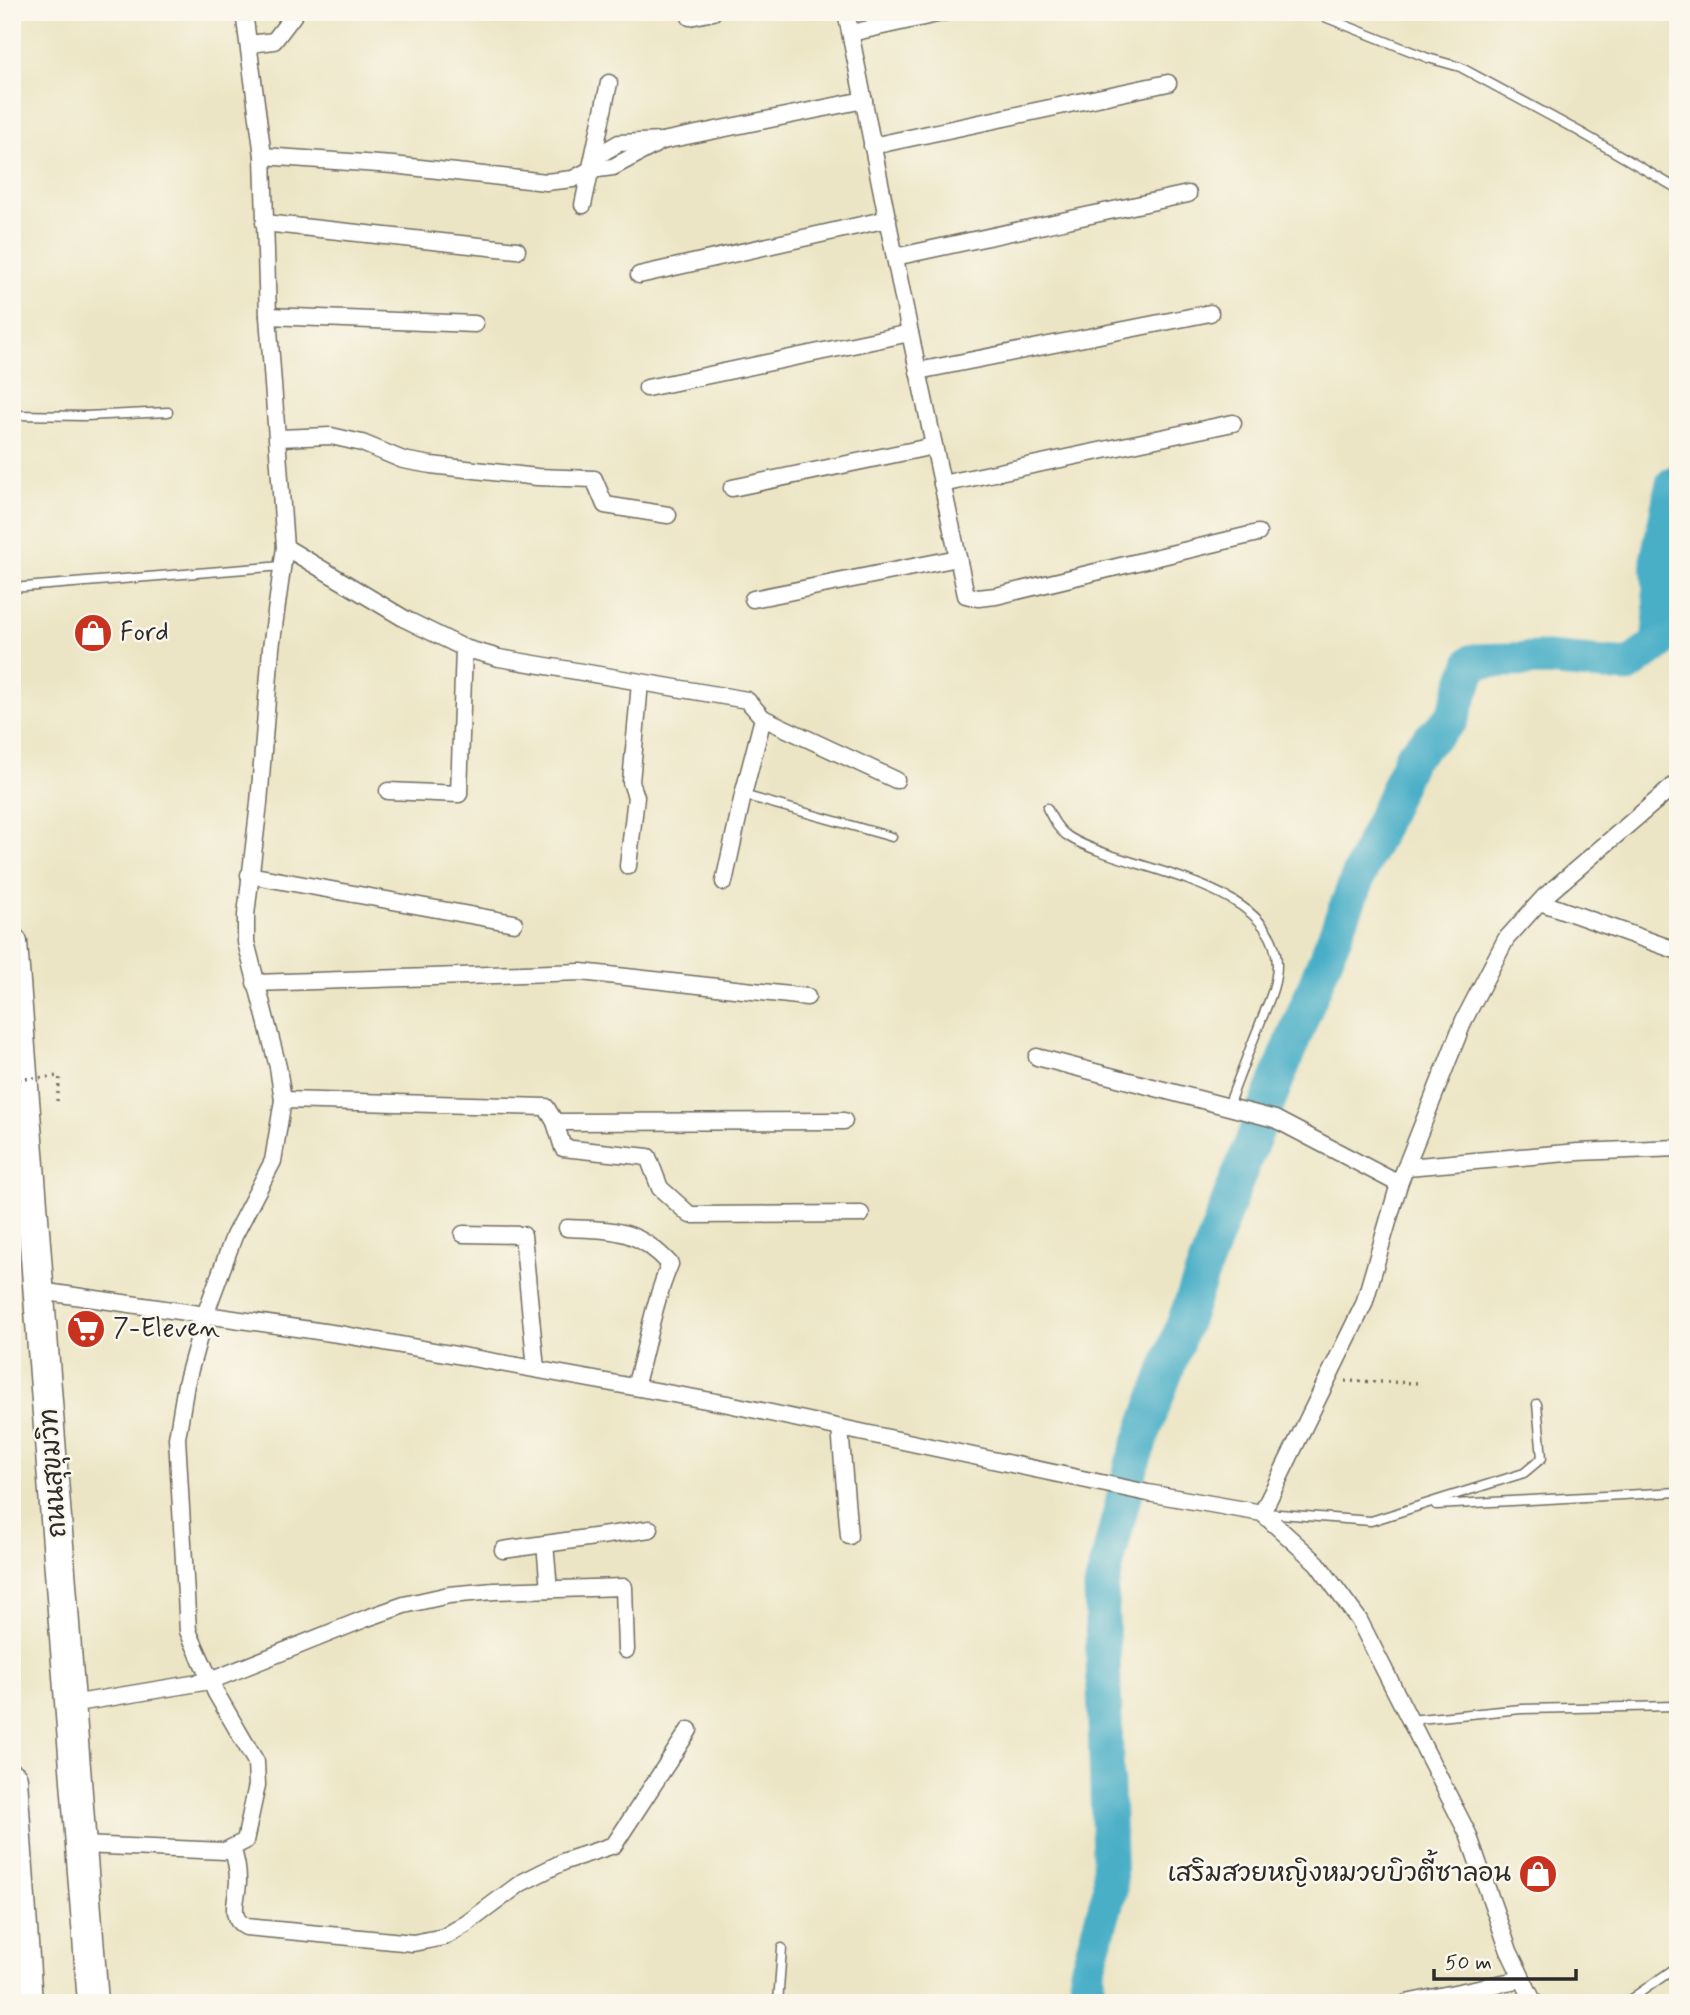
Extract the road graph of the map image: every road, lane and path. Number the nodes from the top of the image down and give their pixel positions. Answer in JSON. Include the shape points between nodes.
{"nodes":[{"id":1,"x":244,"y":12,"type":"edge"},
{"id":2,"x":296,"y":12,"type":"edge"},
{"id":3,"x":713,"y":12,"type":"edge"},
{"id":4,"x":846,"y":12,"type":"edge"},
{"id":5,"x":946,"y":12,"type":"edge"},
{"id":6,"x":1312,"y":12,"type":"edge"},
{"id":7,"x":690,"y":17,"type":"dead end"},
{"id":8,"x":851,"y":33,"type":"junction"},
{"id":9,"x":248,"y":44,"type":"junction"},
{"id":10,"x":609,"y":83,"type":"dead end"},
{"id":11,"x":1168,"y":83,"type":"dead end"},
{"id":12,"x":864,"y":100,"type":"junction"},
{"id":13,"x":872,"y":146,"type":"junction"},
{"id":14,"x":263,"y":156,"type":"junction"},
{"id":15,"x":590,"y":170,"type":"junction"},
{"id":16,"x":1678,"y":190,"type":"edge"},
{"id":17,"x":1188,"y":194,"type":"dead end"},
{"id":18,"x":583,"y":205,"type":"dead end"},
{"id":19,"x":888,"y":219,"type":"junction"},
{"id":20,"x":264,"y":223,"type":"junction"},
{"id":21,"x":517,"y":250,"type":"dead end"},
{"id":22,"x":895,"y":257,"type":"junction"},
{"id":23,"x":639,"y":275,"type":"dead end"},
{"id":24,"x":1210,"y":313,"type":"dead end"},
{"id":25,"x":268,"y":316,"type":"junction"},
{"id":26,"x":475,"y":324,"type":"dead end"},
{"id":27,"x":910,"y":333,"type":"junction"},
{"id":28,"x":918,"y":371,"type":"junction"},
{"id":29,"x":648,"y":388,"type":"dead end"},
{"id":30,"x":168,"y":412,"type":"dead end"},
{"id":31,"x":12,"y":415,"type":"edge"},
{"id":32,"x":1233,"y":423,"type":"dead end"},
{"id":33,"x":278,"y":438,"type":"junction"},
{"id":34,"x":934,"y":446,"type":"junction"},
{"id":35,"x":942,"y":484,"type":"junction"},
{"id":36,"x":732,"y":488,"type":"dead end"},
{"id":37,"x":668,"y":514,"type":"dead end"},
{"id":38,"x":1258,"y":533,"type":"dead end"},
{"id":39,"x":285,"y":547,"type":"junction"},
{"id":40,"x":958,"y":558,"type":"junction"},
{"id":41,"x":282,"y":565,"type":"junction"},
{"id":42,"x":12,"y":588,"type":"edge"},
{"id":43,"x":753,"y":600,"type":"dead end"},
{"id":44,"x":464,"y":648,"type":"junction"},
{"id":45,"x":640,"y":682,"type":"junction"},
{"id":46,"x":763,"y":718,"type":"junction"},
{"id":47,"x":896,"y":780,"type":"dead end"},
{"id":48,"x":1678,"y":782,"type":"edge"},
{"id":49,"x":388,"y":791,"type":"dead end"},
{"id":50,"x":743,"y":795,"type":"junction"},
{"id":51,"x":1047,"y":808,"type":"dead end"},
{"id":52,"x":892,"y":837,"type":"dead end"},
{"id":53,"x":628,"y":866,"type":"dead end"},
{"id":54,"x":249,"y":875,"type":"junction"},
{"id":55,"x":724,"y":882,"type":"dead end"},
{"id":56,"x":1540,"y":902,"type":"junction"},
{"id":57,"x":514,"y":923,"type":"dead end"},
{"id":58,"x":12,"y":943,"type":"edge"},
{"id":59,"x":1678,"y":950,"type":"edge"},
{"id":60,"x":255,"y":984,"type":"junction"},
{"id":61,"x":807,"y":997,"type":"dead end"},
{"id":62,"x":1037,"y":1057,"type":"dead end"},
{"id":63,"x":12,"y":1080,"type":"edge"},
{"id":64,"x":283,"y":1100,"type":"junction"},
{"id":65,"x":57,"y":1101,"type":"dead end"},
{"id":66,"x":1227,"y":1107,"type":"junction"},
{"id":67,"x":844,"y":1121,"type":"dead end"},
{"id":68,"x":555,"y":1122,"type":"junction"},
{"id":69,"x":1678,"y":1148,"type":"edge"},
{"id":70,"x":1407,"y":1167,"type":"junction"},
{"id":71,"x":1399,"y":1184,"type":"junction"},
{"id":72,"x":861,"y":1214,"type":"dead end"},
{"id":73,"x":567,"y":1228,"type":"dead end"},
{"id":74,"x":463,"y":1234,"type":"dead end"},
{"id":75,"x":40,"y":1291,"type":"junction"},
{"id":76,"x":205,"y":1315,"type":"junction"},
{"id":77,"x":536,"y":1369,"type":"junction"},
{"id":78,"x":1326,"y":1381,"type":"junction"},
{"id":79,"x":1420,"y":1382,"type":"dead end"},
{"id":80,"x":635,"y":1387,"type":"junction"},
{"id":81,"x":1537,"y":1404,"type":"dead end"},
{"id":82,"x":840,"y":1427,"type":"junction"},
{"id":83,"x":1678,"y":1492,"type":"edge"},
{"id":84,"x":1421,"y":1505,"type":"junction"},
{"id":85,"x":1262,"y":1513,"type":"junction"},
{"id":86,"x":650,"y":1529,"type":"dead end"},
{"id":87,"x":849,"y":1536,"type":"dead end"},
{"id":88,"x":545,"y":1544,"type":"junction"},
{"id":89,"x":503,"y":1550,"type":"dead end"},
{"id":90,"x":549,"y":1589,"type":"junction"},
{"id":91,"x":626,"y":1650,"type":"dead end"},
{"id":92,"x":210,"y":1681,"type":"junction"},
{"id":93,"x":71,"y":1704,"type":"junction"},
{"id":94,"x":1678,"y":1706,"type":"edge"},
{"id":95,"x":1409,"y":1720,"type":"junction"},
{"id":96,"x":689,"y":1730,"type":"dead end"},
{"id":97,"x":12,"y":1779,"type":"edge"},
{"id":98,"x":81,"y":1845,"type":"junction"},
{"id":99,"x":232,"y":1848,"type":"junction"},
{"id":100,"x":15,"y":1859,"type":"edge"},
{"id":101,"x":782,"y":1948,"type":"dead end"},
{"id":102,"x":1678,"y":1966,"type":"edge"},
{"id":103,"x":1522,"y":1979,"type":"junction"},
{"id":104,"x":27,"y":2003,"type":"edge"},
{"id":105,"x":93,"y":2003,"type":"edge"},
{"id":106,"x":778,"y":2003,"type":"edge"},
{"id":107,"x":1406,"y":2003,"type":"edge"},
{"id":108,"x":1534,"y":2003,"type":"edge"},
{"id":109,"x":1625,"y":2003,"type":"edge"}],
"edges":[{"from":1,"to":9,"type":"street"},
{"from":2,"to":9,"type":"street","via":[[274,41]]},
{"from":3,"to":7,"type":"street"},
{"from":4,"to":8,"type":"street"},
{"from":5,"to":8,"type":"street"},
{"from":6,"to":16,"type":"lane","via":[[1460,67]]},
{"from":8,"to":12,"type":"street"},
{"from":9,"to":14,"type":"street"},
{"from":10,"to":15,"type":"street"},
{"from":11,"to":13,"type":"street"},
{"from":12,"to":13,"type":"street"},
{"from":12,"to":15,"type":"street","via":[[662,141],[619,143],[600,155]]},
{"from":13,"to":19,"type":"street"},
{"from":14,"to":15,"type":"street","via":[[546,181],[573,179]]},
{"from":14,"to":20,"type":"street"},
{"from":15,"to":18,"type":"street"},
{"from":17,"to":22,"type":"street"},
{"from":19,"to":22,"type":"street"},
{"from":19,"to":23,"type":"street"},
{"from":20,"to":21,"type":"street"},
{"from":20,"to":25,"type":"street"},
{"from":22,"to":27,"type":"street"},
{"from":24,"to":28,"type":"street"},
{"from":25,"to":26,"type":"street"},
{"from":25,"to":33,"type":"street"},
{"from":27,"to":28,"type":"street"},
{"from":27,"to":29,"type":"street"},
{"from":28,"to":34,"type":"street"},
{"from":30,"to":31,"type":"lane"},
{"from":32,"to":35,"type":"street"},
{"from":33,"to":37,"type":"street","via":[[331,436],[432,465],[594,479],[605,505]]},
{"from":33,"to":39,"type":"street"},
{"from":34,"to":35,"type":"street"},
{"from":34,"to":36,"type":"street"},
{"from":35,"to":40,"type":"street"},
{"from":38,"to":40,"type":"street","via":[[978,598],[966,595]]},
{"from":39,"to":41,"type":"street"},
{"from":39,"to":44,"type":"street","via":[[405,619]]},
{"from":40,"to":43,"type":"street"},
{"from":41,"to":42,"type":"lane"},
{"from":41,"to":54,"type":"street"},
{"from":44,"to":45,"type":"street"},
{"from":44,"to":49,"type":"street","via":[[459,794]]},
{"from":45,"to":46,"type":"street","via":[[747,700]]},
{"from":45,"to":53,"type":"street"},
{"from":46,"to":47,"type":"street"},
{"from":46,"to":50,"type":"street"},
{"from":48,"to":56,"type":"street"},
{"from":50,"to":52,"type":"lane"},
{"from":50,"to":55,"type":"street"},
{"from":51,"to":66,"type":"lane","via":[[1067,836],[1224,896],[1246,909],[1264,928],[1277,965],[1273,990]]},
{"from":54,"to":57,"type":"street"},
{"from":54,"to":60,"type":"street","via":[[246,942]]},
{"from":56,"to":59,"type":"street"},
{"from":56,"to":70,"type":"street","via":[[1506,939],[1464,1020]]},
{"from":58,"to":75,"type":"highway","name":"ถนนสุขุมวิท"},
{"from":60,"to":61,"type":"street","via":[[581,972]]},
{"from":60,"to":64,"type":"street"},
{"from":62,"to":66,"type":"street"},
{"from":63,"to":65,"type":"path","bridge":true,"via":[[60,1076]]},
{"from":64,"to":68,"type":"street","via":[[546,1107]]},
{"from":64,"to":76,"type":"street","via":[[273,1161],[234,1236]]},
{"from":66,"to":71,"type":"street","via":[[1275,1119]]},
{"from":67,"to":68,"type":"street"},
{"from":68,"to":72,"type":"street","via":[[563,1148],[648,1157],[660,1188],[690,1215]]},
{"from":69,"to":70,"type":"street"},
{"from":70,"to":71,"type":"street"},
{"from":71,"to":78,"type":"street","via":[[1364,1304]]},
{"from":73,"to":80,"type":"street","via":[[616,1230],[652,1245],[670,1264],[656,1297]]},
{"from":74,"to":77,"type":"street","via":[[523,1235]]},
{"from":75,"to":76,"type":"street"},
{"from":75,"to":93,"type":"highway","name":"ถนนสุขุมวิท"},
{"from":76,"to":77,"type":"street"},
{"from":76,"to":92,"type":"street","via":[[177,1438],[188,1631]]},
{"from":77,"to":80,"type":"street"},
{"from":78,"to":79,"type":"path"},
{"from":78,"to":85,"type":"street"},
{"from":80,"to":82,"type":"street"},
{"from":81,"to":84,"type":"lane","via":[[1542,1458],[1524,1474]]},
{"from":82,"to":85,"type":"street"},
{"from":82,"to":87,"type":"street"},
{"from":83,"to":84,"type":"lane"},
{"from":84,"to":85,"type":"lane","via":[[1371,1521]]},
{"from":85,"to":95,"type":"street","via":[[1317,1563],[1359,1620]]},
{"from":86,"to":88,"type":"street"},
{"from":88,"to":89,"type":"street"},
{"from":88,"to":90,"type":"street"},
{"from":90,"to":91,"type":"street","via":[[624,1587]]},
{"from":90,"to":92,"type":"street","via":[[449,1595],[404,1605]]},
{"from":92,"to":93,"type":"street"},
{"from":92,"to":99,"type":"street","via":[[256,1762],[257,1785],[245,1841]]},
{"from":93,"to":98,"type":"highway","name":"ถนนสุขุมวิท"},
{"from":94,"to":95,"type":"lane","via":[[1521,1709]]},
{"from":95,"to":103,"type":"street","via":[[1468,1833]]},
{"from":96,"to":99,"type":"street","via":[[614,1845],[565,1861],[521,1883],[443,1937],[413,1943],[246,1927],[235,1917],[238,1882]]},
{"from":97,"to":100,"type":"highway"},
{"from":98,"to":99,"type":"street","via":[[225,1852]]},
{"from":98,"to":105,"type":"highway","name":"ถนนสุขุมวิท"},
{"from":100,"to":104,"type":"highway"},
{"from":101,"to":106,"type":"lane"},
{"from":102,"to":109,"type":"lane"},
{"from":103,"to":107,"type":"street"},
{"from":103,"to":108,"type":"street"}]}
